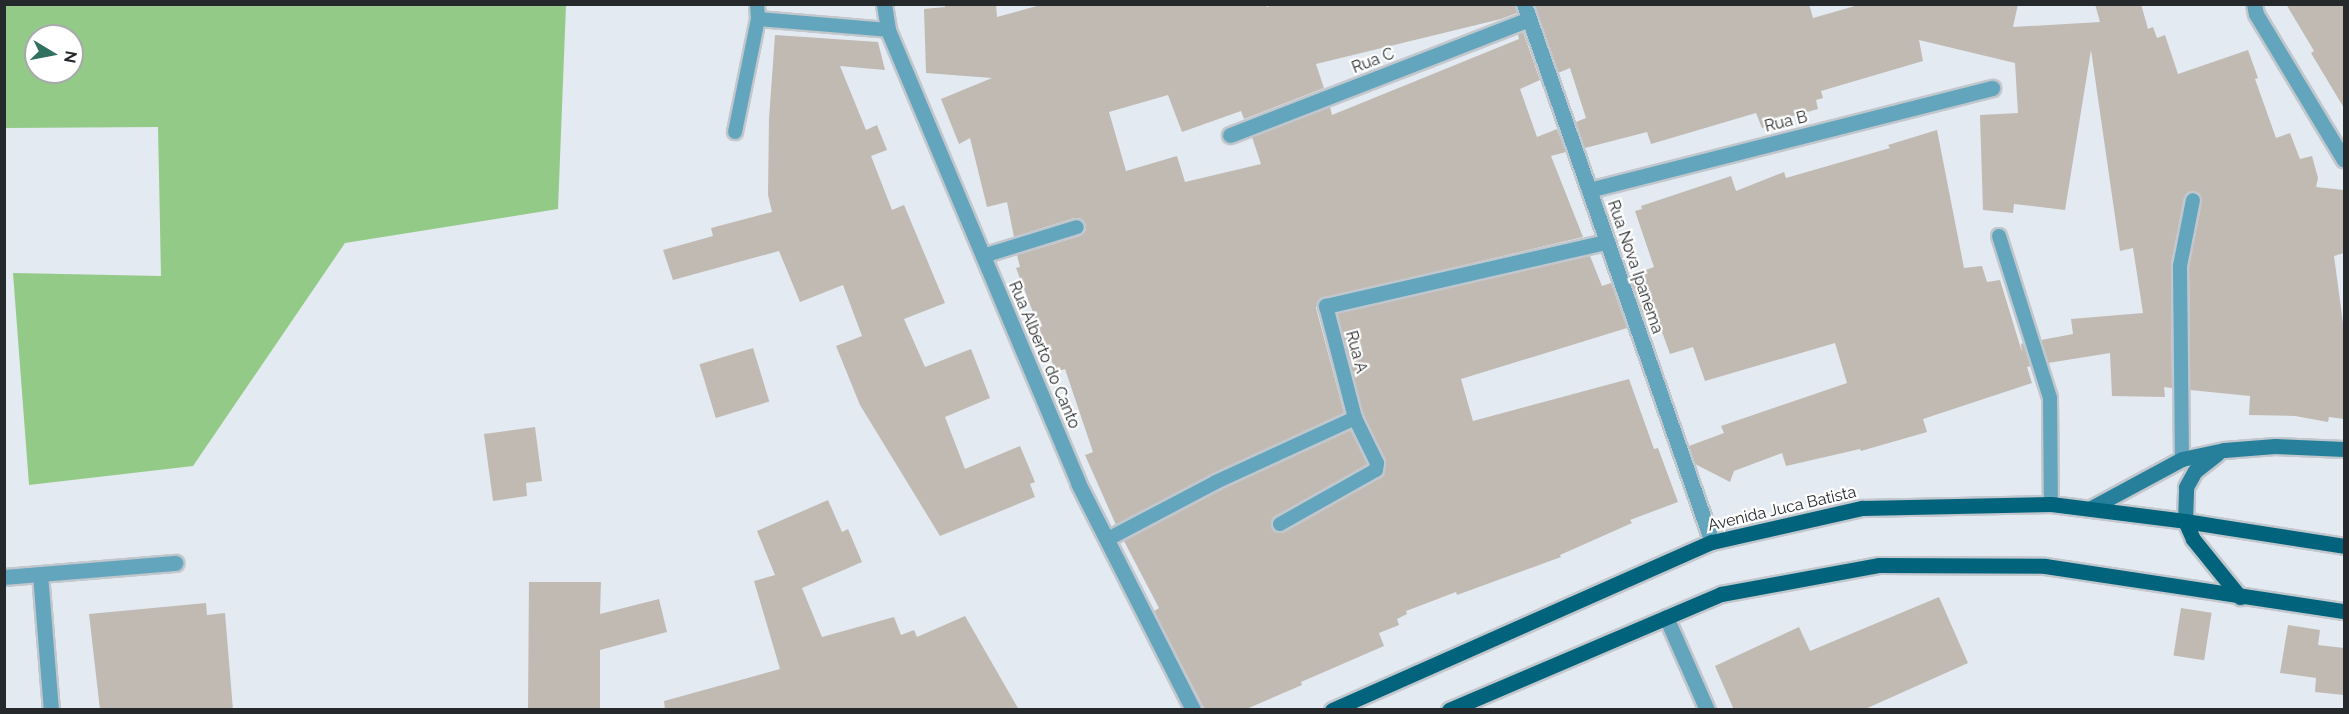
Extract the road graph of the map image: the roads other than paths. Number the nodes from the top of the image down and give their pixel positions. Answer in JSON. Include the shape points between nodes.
{"nodes":[{"id":1,"x":757,"y":4,"type":"edge"},
{"id":2,"x":884,"y":4,"type":"edge"},
{"id":3,"x":1524,"y":4,"type":"edge"},
{"id":4,"x":2254,"y":4,"type":"edge"},
{"id":5,"x":758,"y":19,"type":"junction"},
{"id":6,"x":1529,"y":19,"type":"junction"},
{"id":7,"x":888,"y":30,"type":"junction"},
{"id":8,"x":1992,"y":88,"type":"dead end"},
{"id":9,"x":735,"y":132,"type":"dead end"},
{"id":10,"x":1230,"y":135,"type":"dead end"},
{"id":11,"x":2344,"y":160,"type":"edge"},
{"id":12,"x":1589,"y":190,"type":"junction"},
{"id":13,"x":2193,"y":200,"type":"dead end"},
{"id":14,"x":1077,"y":227,"type":"dead end"},
{"id":15,"x":1999,"y":236,"type":"dead end"},
{"id":16,"x":1606,"y":242,"type":"junction"},
{"id":17,"x":983,"y":256,"type":"junction"},
{"id":18,"x":1326,"y":306,"type":"joint"},
{"id":19,"x":1355,"y":418,"type":"junction"},
{"id":20,"x":2344,"y":448,"type":"edge"},
{"id":21,"x":2224,"y":450,"type":"junction"},
{"id":22,"x":2182,"y":459,"type":"junction"},
{"id":23,"x":2051,"y":504,"type":"junction"},
{"id":24,"x":2091,"y":508,"type":"junction"},
{"id":25,"x":2185,"y":521,"type":"junction"},
{"id":26,"x":1280,"y":524,"type":"dead end"},
{"id":27,"x":1108,"y":539,"type":"junction"},
{"id":28,"x":1712,"y":542,"type":"junction"},
{"id":29,"x":2344,"y":546,"type":"edge"},
{"id":30,"x":175,"y":563,"type":"dead end"},
{"id":31,"x":40,"y":574,"type":"junction"},
{"id":32,"x":4,"y":577,"type":"edge"},
{"id":33,"x":2240,"y":597,"type":"junction"},
{"id":34,"x":2344,"y":611,"type":"edge"},
{"id":35,"x":1666,"y":617,"type":"junction"},
{"id":36,"x":51,"y":710,"type":"edge"},
{"id":37,"x":1193,"y":710,"type":"edge"},
{"id":38,"x":1332,"y":710,"type":"edge"},
{"id":39,"x":1449,"y":710,"type":"edge"},
{"id":40,"x":1707,"y":710,"type":"edge"}],
"edges":[{"from":1,"to":5,"type":"lane"},
{"from":2,"to":7,"type":"street","name":"Rua Alberto do Canto"},
{"from":3,"to":6,"type":"street","name":"Rua Nova Ipanema"},
{"from":4,"to":11,"type":"street","via":[[2256,14]]},
{"from":5,"to":7,"type":"lane"},
{"from":5,"to":9,"type":"lane"},
{"from":6,"to":10,"type":"street","name":"Rua C"},
{"from":6,"to":12,"type":"street","name":"Rua Nova Ipanema"},
{"from":7,"to":17,"type":"street","name":"Rua Alberto do Canto"},
{"from":8,"to":12,"type":"street","name":"Rua B"},
{"from":12,"to":16,"type":"street","name":"Rua Nova Ipanema"},
{"from":13,"to":22,"type":"lane","via":[[2180,266]]},
{"from":14,"to":17,"type":"lane"},
{"from":15,"to":23,"type":"lane","via":[[2050,398]]},
{"from":16,"to":18,"type":"street","name":"Rua A"},
{"from":16,"to":28,"type":"street","name":"Rua Nova Ipanema"},
{"from":17,"to":27,"type":"street","name":"Rua Alberto do Canto","via":[[1078,483]]},
{"from":18,"to":19,"type":"lane","name":"Rua A"},
{"from":19,"to":26,"type":"lane","name":"Rua A","via":[[1377,463],[1376,470]]},
{"from":19,"to":27,"type":"lane","via":[[1216,482]]},
{"from":20,"to":21,"type":"street","via":[[2275,446]]},
{"from":21,"to":22,"type":"street"},
{"from":21,"to":25,"type":"street","via":[[2195,471],[2186,487]]},
{"from":22,"to":24,"type":"street"},
{"from":23,"to":24,"type":"main road","name":"Avenida Juca Batista"},
{"from":23,"to":28,"type":"main road","name":"Avenida Juca Batista","via":[[1862,508]]},
{"from":24,"to":25,"type":"main road","name":"Avenida Juca Batista"},
{"from":25,"to":29,"type":"main road","name":"Avenida Juca Batista"},
{"from":25,"to":33,"type":"main road","via":[[2193,539]]},
{"from":27,"to":37,"type":"street","name":"Rua Alberto do Canto"},
{"from":28,"to":38,"type":"main road","name":"Avenida Juca Batista"},
{"from":30,"to":31,"type":"street"},
{"from":31,"to":32,"type":"street"},
{"from":31,"to":36,"type":"street"},
{"from":33,"to":34,"type":"main road"},
{"from":33,"to":35,"type":"main road","via":[[2045,566],[1879,565],[1721,594]]},
{"from":35,"to":39,"type":"main road"},
{"from":35,"to":40,"type":"street"}]}
